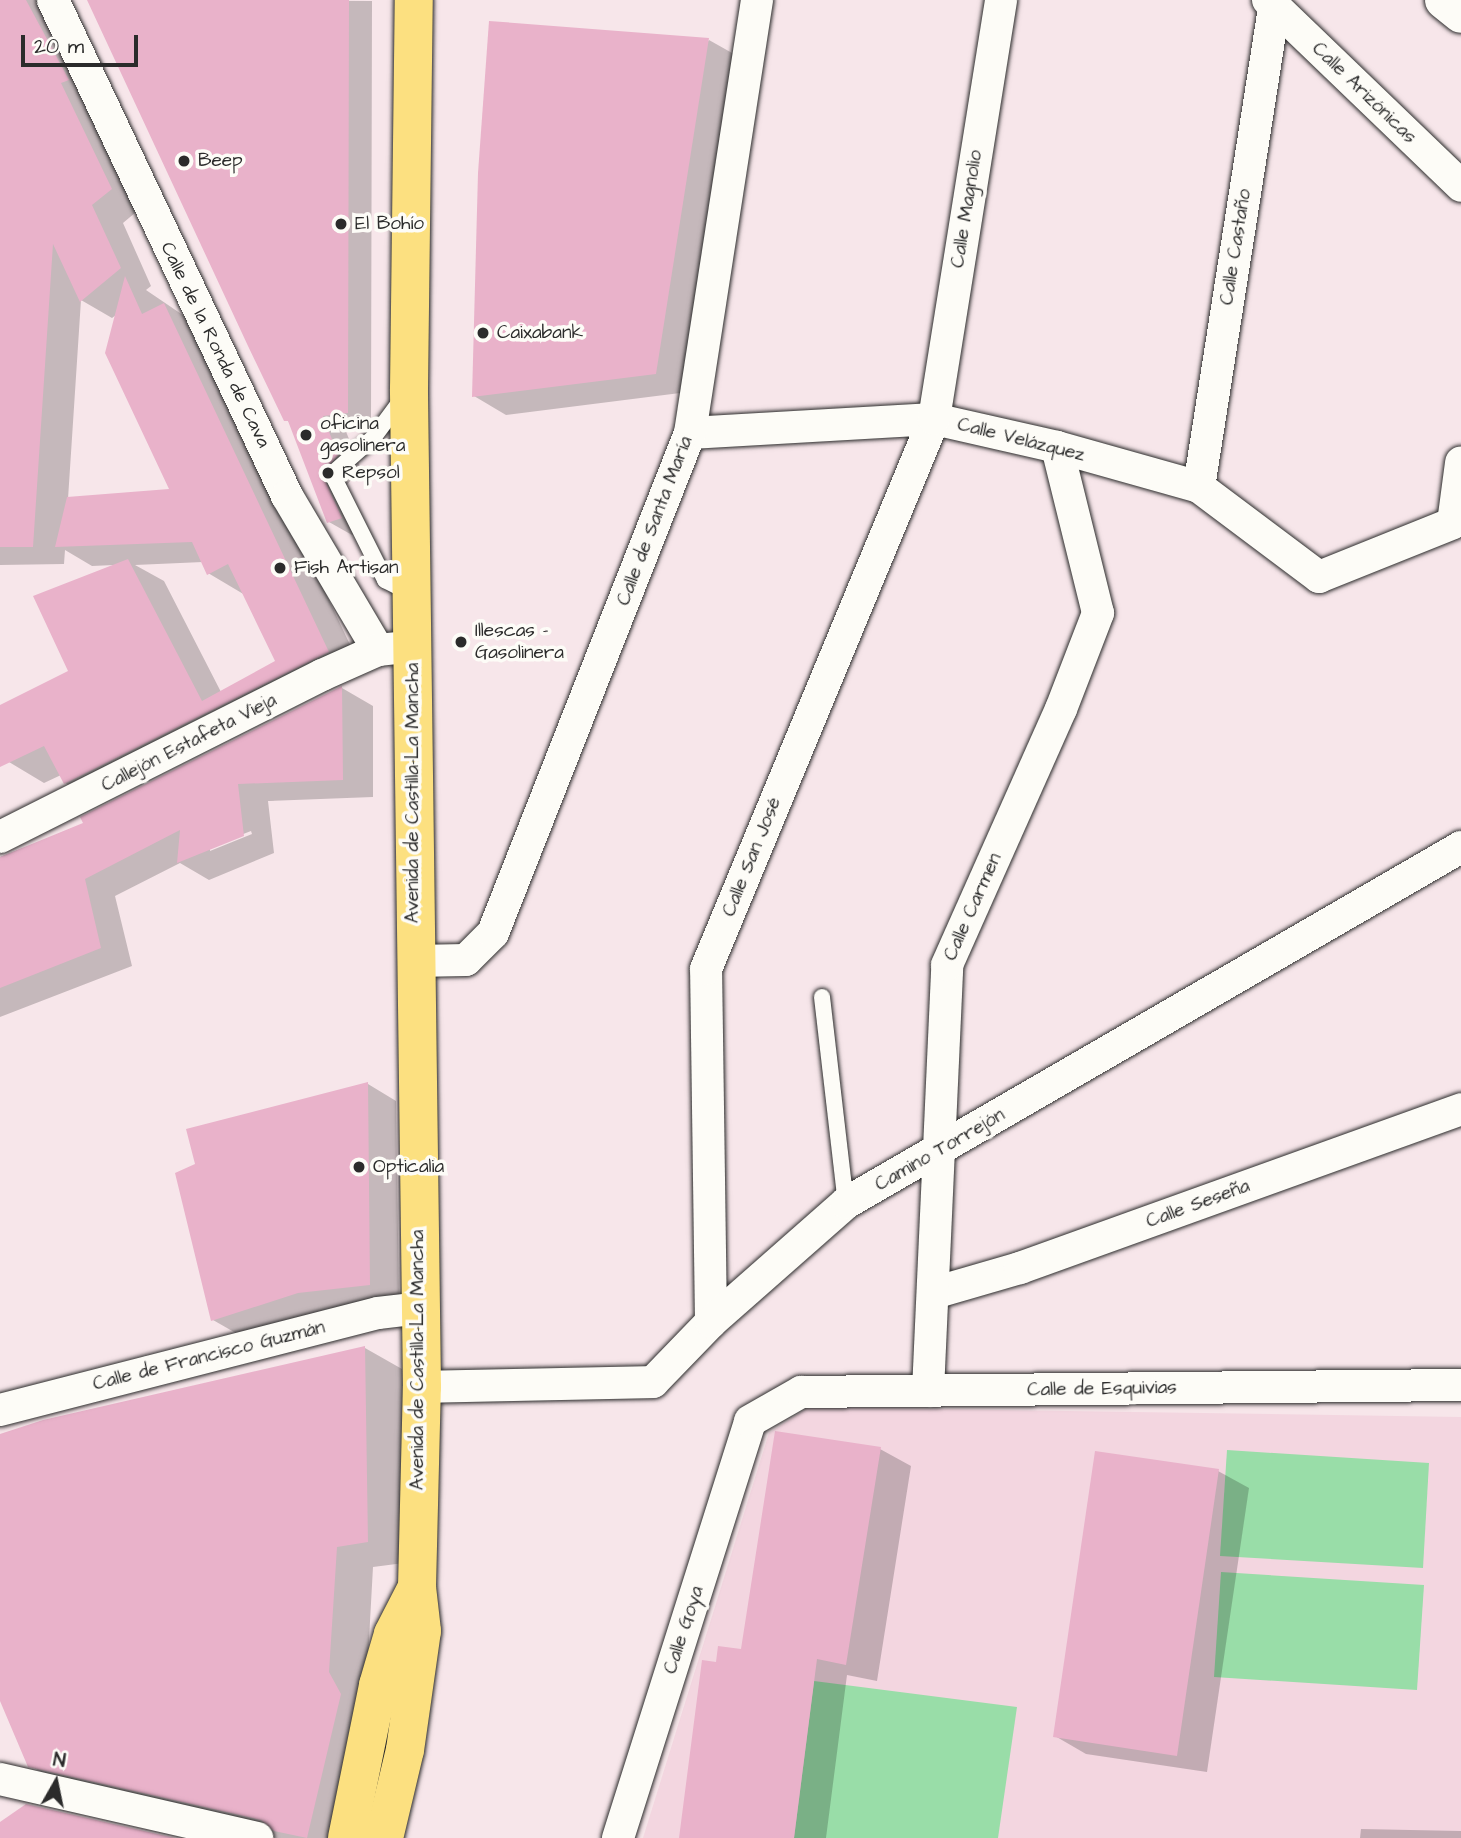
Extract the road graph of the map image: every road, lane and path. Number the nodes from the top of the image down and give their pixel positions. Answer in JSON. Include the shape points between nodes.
{"nodes":[{"id":1,"x":53,"y":0,"type":"edge"},
{"id":2,"x":414,"y":0,"type":"edge"},
{"id":3,"x":757,"y":0,"type":"edge"},
{"id":4,"x":1000,"y":0,"type":"edge"},
{"id":5,"x":1444,"y":0,"type":"edge"},
{"id":6,"x":1271,"y":3,"type":"edge"},
{"id":7,"x":1461,"y":14,"type":"edge"},
{"id":8,"x":1461,"y":186,"type":"edge"},
{"id":9,"x":409,"y":389,"type":"junction"},
{"id":10,"x":934,"y":419,"type":"junction"},
{"id":11,"x":690,"y":433,"type":"junction"},
{"id":12,"x":1057,"y":447,"type":"junction"},
{"id":13,"x":1461,"y":463,"type":"edge"},
{"id":14,"x":1199,"y":487,"type":"junction"},
{"id":15,"x":412,"y":593,"type":"junction"},
{"id":16,"x":395,"y":648,"type":"junction"},
{"id":17,"x":0,"y":837,"type":"edge"},
{"id":18,"x":1461,"y":847,"type":"edge"},
{"id":19,"x":414,"y":961,"type":"junction"},
{"id":20,"x":822,"y":997,"type":"dead end"},
{"id":21,"x":1461,"y":1109,"type":"edge"},
{"id":22,"x":936,"y":1154,"type":"junction"},
{"id":23,"x":846,"y":1203,"type":"junction"},
{"id":24,"x":934,"y":1293,"type":"junction"},
{"id":25,"x":419,"y":1308,"type":"junction"},
{"id":26,"x":711,"y":1322,"type":"junction"},
{"id":27,"x":1461,"y":1385,"type":"edge"},
{"id":28,"x":422,"y":1387,"type":"junction"},
{"id":29,"x":928,"y":1391,"type":"junction"},
{"id":30,"x":0,"y":1410,"type":"edge"},
{"id":31,"x":750,"y":1421,"type":"joint"},
{"id":32,"x":416,"y":1587,"type":"junction"},
{"id":33,"x":0,"y":1779,"type":"edge"},
{"id":34,"x":257,"y":1838,"type":"edge"},
{"id":35,"x":347,"y":1838,"type":"edge"},
{"id":36,"x":384,"y":1838,"type":"edge"},
{"id":37,"x":618,"y":1838,"type":"edge"}],
"edges":[{"from":1,"to":16,"type":"street","name":"Calle de la Ronda de Cava","via":[[287,496]]},
{"from":2,"to":9,"type":"main road","name":"Avenida de Castilla-La Mancha"},
{"from":3,"to":11,"type":"street","name":"Calle de Santa María"},
{"from":4,"to":10,"type":"street","name":"Calle Magnolio"},
{"from":5,"to":7,"type":"main road"},
{"from":6,"to":8,"type":"street","name":"Calle Arizónicas"},
{"from":6,"to":14,"type":"street","name":"Calle Castaño"},
{"from":9,"to":15,"type":"main road","name":"Avenida de Castilla-La Mancha"},
{"from":9,"to":15,"type":"lane","via":[[374,437],[332,474],[385,580]]},
{"from":10,"to":11,"type":"street","name":"Calle Velázquez"},
{"from":10,"to":12,"type":"street","name":"Calle Velázquez"},
{"from":10,"to":26,"type":"street","name":"Calle San José","via":[[706,968]]},
{"from":11,"to":19,"type":"street","name":"Calle de Santa María","via":[[494,933],[466,960]]},
{"from":12,"to":14,"type":"street","name":"Calle Velázquez"},
{"from":12,"to":22,"type":"street","name":"Calle Carmen","via":[[1098,613],[1061,709],[947,965]]},
{"from":13,"to":14,"type":"street","name":"Calle Velázquez","via":[[1452,523],[1319,577]]},
{"from":15,"to":16,"type":"main road","name":"Avenida de Castilla-La Mancha"},
{"from":16,"to":17,"type":"street","name":"Callejón Estafeta Vieja"},
{"from":16,"to":19,"type":"main road","name":"Avenida de Castilla-La Mancha"},
{"from":18,"to":22,"type":"street","name":"Camino Torrejón"},
{"from":19,"to":25,"type":"main road","name":"Avenida de Castilla-La Mancha"},
{"from":20,"to":23,"type":"lane"},
{"from":21,"to":24,"type":"street","name":"Calle Seseña","via":[[1020,1268]]},
{"from":22,"to":23,"type":"street","name":"Camino Torrejón"},
{"from":22,"to":24,"type":"street","name":"Calle Carmen"},
{"from":23,"to":26,"type":"street","name":"Camino Torrejón"},
{"from":24,"to":29,"type":"street","name":"Calle Carmen"},
{"from":25,"to":28,"type":"main road","name":"Avenida de Castilla-La Mancha"},
{"from":25,"to":30,"type":"street","name":"Calle de Francisco Guzmán","via":[[377,1313]]},
{"from":26,"to":28,"type":"street","name":"Camino Torrejón","via":[[653,1382]]},
{"from":27,"to":29,"type":"street","name":"Calle de Esquivias"},
{"from":28,"to":32,"type":"main road","name":"Avenida de Castilla-La Mancha"},
{"from":29,"to":31,"type":"street","name":"Calle de Esquivias","via":[[801,1392]]},
{"from":31,"to":37,"type":"street","name":"Calle Goya"},
{"from":32,"to":35,"type":"main road","name":"Avenida de Castilla-La Mancha","via":[[393,1634],[378,1685]]},
{"from":32,"to":36,"type":"main road","name":"Avenida de Castilla-La Mancha","via":[[422,1631],[405,1750]]},
{"from":33,"to":34,"type":"street"}]}
